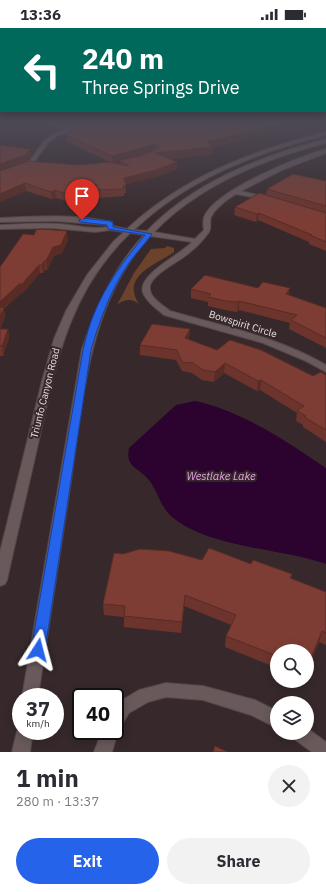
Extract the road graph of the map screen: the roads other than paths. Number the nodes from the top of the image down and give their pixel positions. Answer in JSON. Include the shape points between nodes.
{"nodes":[{"id":1,"x":36,"y":156,"type":"edge"},
{"id":2,"x":250,"y":156,"type":"edge"},
{"id":3,"x":279,"y":156,"type":"edge"},
{"id":4,"x":313,"y":156,"type":"edge"},
{"id":5,"x":30,"y":164,"type":"junction"},
{"id":6,"x":37,"y":165,"type":"edge"},
{"id":7,"x":0,"y":176,"type":"edge"},
{"id":8,"x":236,"y":192,"type":"junction"},
{"id":9,"x":278,"y":202,"type":"edge"},
{"id":10,"x":0,"y":226,"type":"edge"},
{"id":11,"x":128,"y":231,"type":"junction"},
{"id":12,"x":149,"y":234,"type":"junction"},
{"id":13,"x":197,"y":241,"type":"junction"},
{"id":14,"x":326,"y":368,"type":"edge"},
{"id":15,"x":0,"y":580,"type":"edge"},
{"id":16,"x":31,"y":688,"type":"edge"},
{"id":17,"x":124,"y":710,"type":"edge"},
{"id":18,"x":270,"y":716,"type":"edge"},
{"id":19,"x":23,"y":740,"type":"edge"},
{"id":20,"x":107,"y":740,"type":"edge"},
{"id":21,"x":310,"y":740,"type":"edge"},
{"id":22,"x":20,"y":752,"type":"edge"},
{"id":23,"x":102,"y":752,"type":"edge"},
{"id":24,"x":326,"y":752,"type":"edge"}],
"edges":[{"from":1,"to":5,"type":"street"},
{"from":2,"to":11,"type":"street","name":"Triunfo Canyon Road","via":[[201,178],[161,203]]},
{"from":3,"to":12,"type":"street","via":[[221,180],[181,206]]},
{"from":4,"to":8,"type":"street","via":[[280,168]]},
{"from":5,"to":6,"type":"street"},
{"from":5,"to":7,"type":"street"},
{"from":8,"to":9,"type":"street"},
{"from":8,"to":13,"type":"street","via":[[214,207],[208,216],[207,230]]},
{"from":10,"to":11,"type":"street","via":[[51,226],[102,231],[110,228]]},
{"from":11,"to":12,"type":"street"},
{"from":11,"to":15,"type":"street","name":"Triunfo Canyon Road","via":[[84,286],[67,319],[52,361]]},
{"from":12,"to":13,"type":"street"},
{"from":12,"to":16,"type":"street","via":[[126,262],[109,290],[98,314],[87,350]]},
{"from":13,"to":14,"type":"street","name":"Bowspirit Circle","via":[[182,256],[151,276],[147,285],[147,295],[154,304],[167,313],[182,318],[266,341]]},
{"from":17,"to":18,"type":"street","via":[[145,695],[166,690],[203,693],[255,708]]},
{"from":19,"to":22,"type":"street"},
{"from":20,"to":23,"type":"street"},
{"from":21,"to":24,"type":"street"}]}
